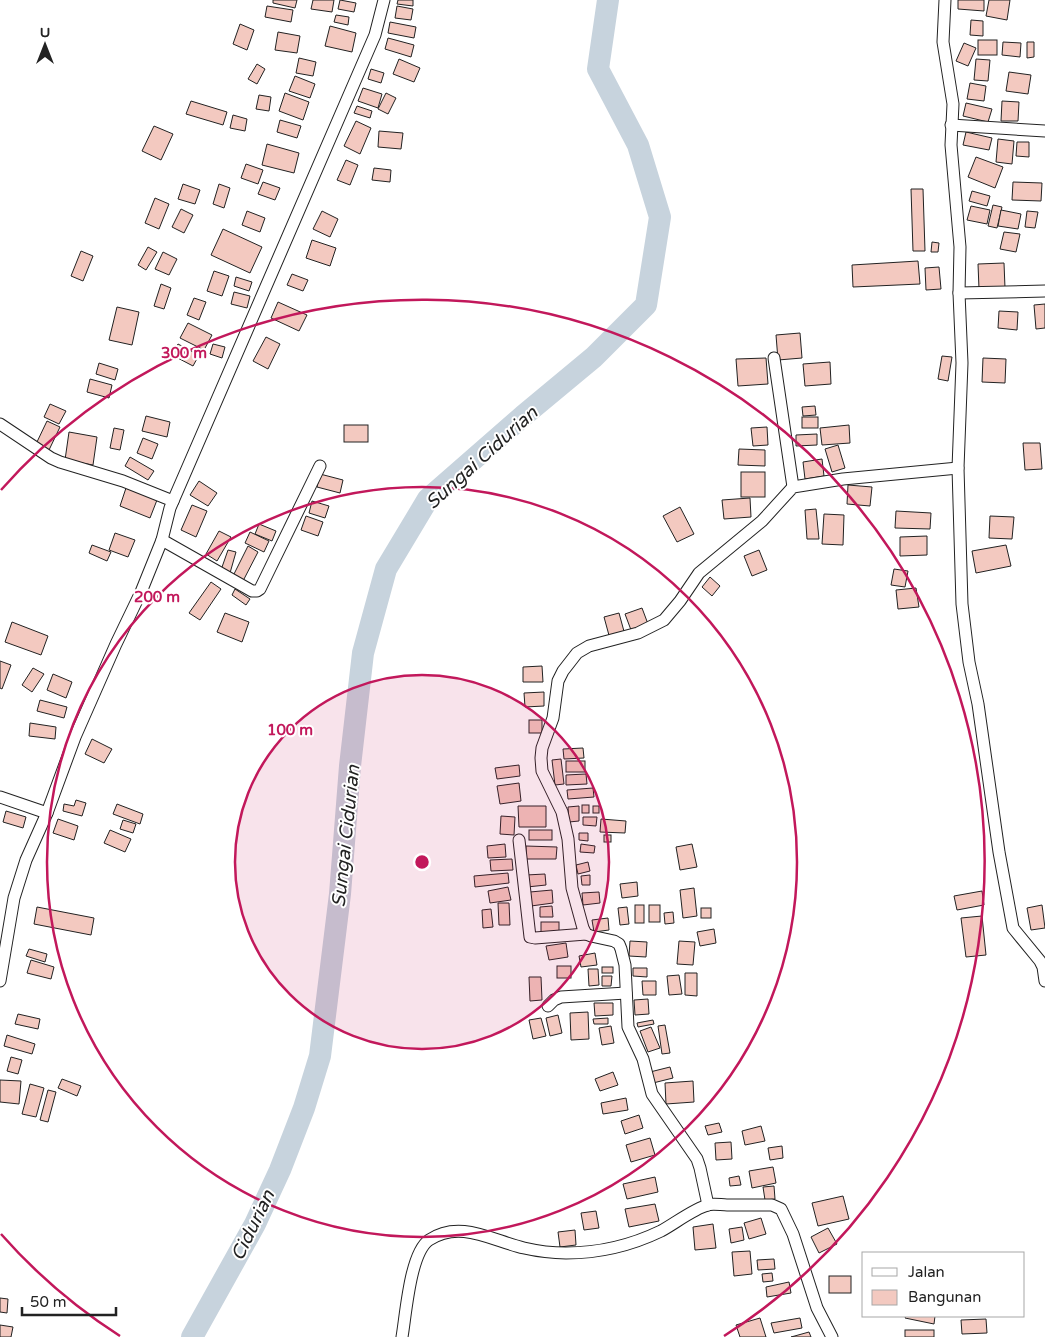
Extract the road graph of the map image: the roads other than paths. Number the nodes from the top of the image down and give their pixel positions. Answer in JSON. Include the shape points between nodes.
{"nodes":[{"id":1,"x":384,"y":0,"type":"edge"},
{"id":2,"x":945,"y":0,"type":"edge"},
{"id":3,"x":952,"y":125,"type":"junction"},
{"id":4,"x":1045,"y":131,"type":"edge"},
{"id":5,"x":1045,"y":291,"type":"edge"},
{"id":6,"x":959,"y":293,"type":"junction"},
{"id":7,"x":774,"y":358,"type":"dead end"},
{"id":8,"x":0,"y":424,"type":"edge"},
{"id":9,"x":320,"y":466,"type":"dead end"},
{"id":10,"x":958,"y":468,"type":"junction"},
{"id":11,"x":793,"y":487,"type":"junction"},
{"id":12,"x":173,"y":501,"type":"junction"},
{"id":13,"x":162,"y":540,"type":"junction"},
{"id":14,"x":0,"y":797,"type":"edge"},
{"id":15,"x":48,"y":813,"type":"junction"},
{"id":16,"x":518,"y":840,"type":"dead end"},
{"id":17,"x":586,"y":934,"type":"junction"},
{"id":18,"x":0,"y":981,"type":"edge"},
{"id":19,"x":1045,"y":981,"type":"edge"},
{"id":20,"x":626,"y":992,"type":"junction"},
{"id":21,"x":548,"y":1006,"type":"dead end"},
{"id":22,"x":708,"y":1205,"type":"junction"},
{"id":23,"x":402,"y":1337,"type":"edge"},
{"id":24,"x":832,"y":1337,"type":"edge"}],
"edges":[{"from":1,"to":12,"type":"street","via":[[375,35]]},
{"from":2,"to":3,"type":"street","via":[[943,42]]},
{"from":3,"to":4,"type":"street"},
{"from":3,"to":6,"type":"street","via":[[960,247]]},
{"from":5,"to":6,"type":"street"},
{"from":6,"to":10,"type":"street","via":[[962,363]]},
{"from":7,"to":11,"type":"street"},
{"from":8,"to":12,"type":"street","via":[[51,458]]},
{"from":9,"to":13,"type":"street","via":[[260,589],[256,591]]},
{"from":10,"to":11,"type":"street"},
{"from":10,"to":19,"type":"street","via":[[962,604],[999,852],[1013,928],[1040,961]]},
{"from":11,"to":17,"type":"street","via":[[762,521],[699,572],[664,620],[638,633],[580,650],[560,677],[553,718],[541,753],[542,771],[562,812],[572,888]]},
{"from":12,"to":13,"type":"street"},
{"from":13,"to":15,"type":"street","via":[[76,737]]},
{"from":14,"to":15,"type":"street"},
{"from":15,"to":18,"type":"street","via":[[26,860],[14,898]]},
{"from":16,"to":17,"type":"street","via":[[530,937]]},
{"from":17,"to":20,"type":"street","via":[[618,944],[624,959]]},
{"from":20,"to":21,"type":"street","via":[[561,997]]},
{"from":20,"to":22,"type":"street","via":[[628,1027],[643,1059],[652,1094],[697,1159]]},
{"from":22,"to":23,"type":"street","via":[[635,1241],[581,1252],[524,1248],[468,1231],[450,1232],[433,1238],[422,1248],[412,1273]]},
{"from":22,"to":24,"type":"street","via":[[772,1205],[781,1209],[793,1234],[817,1308]]}]}
